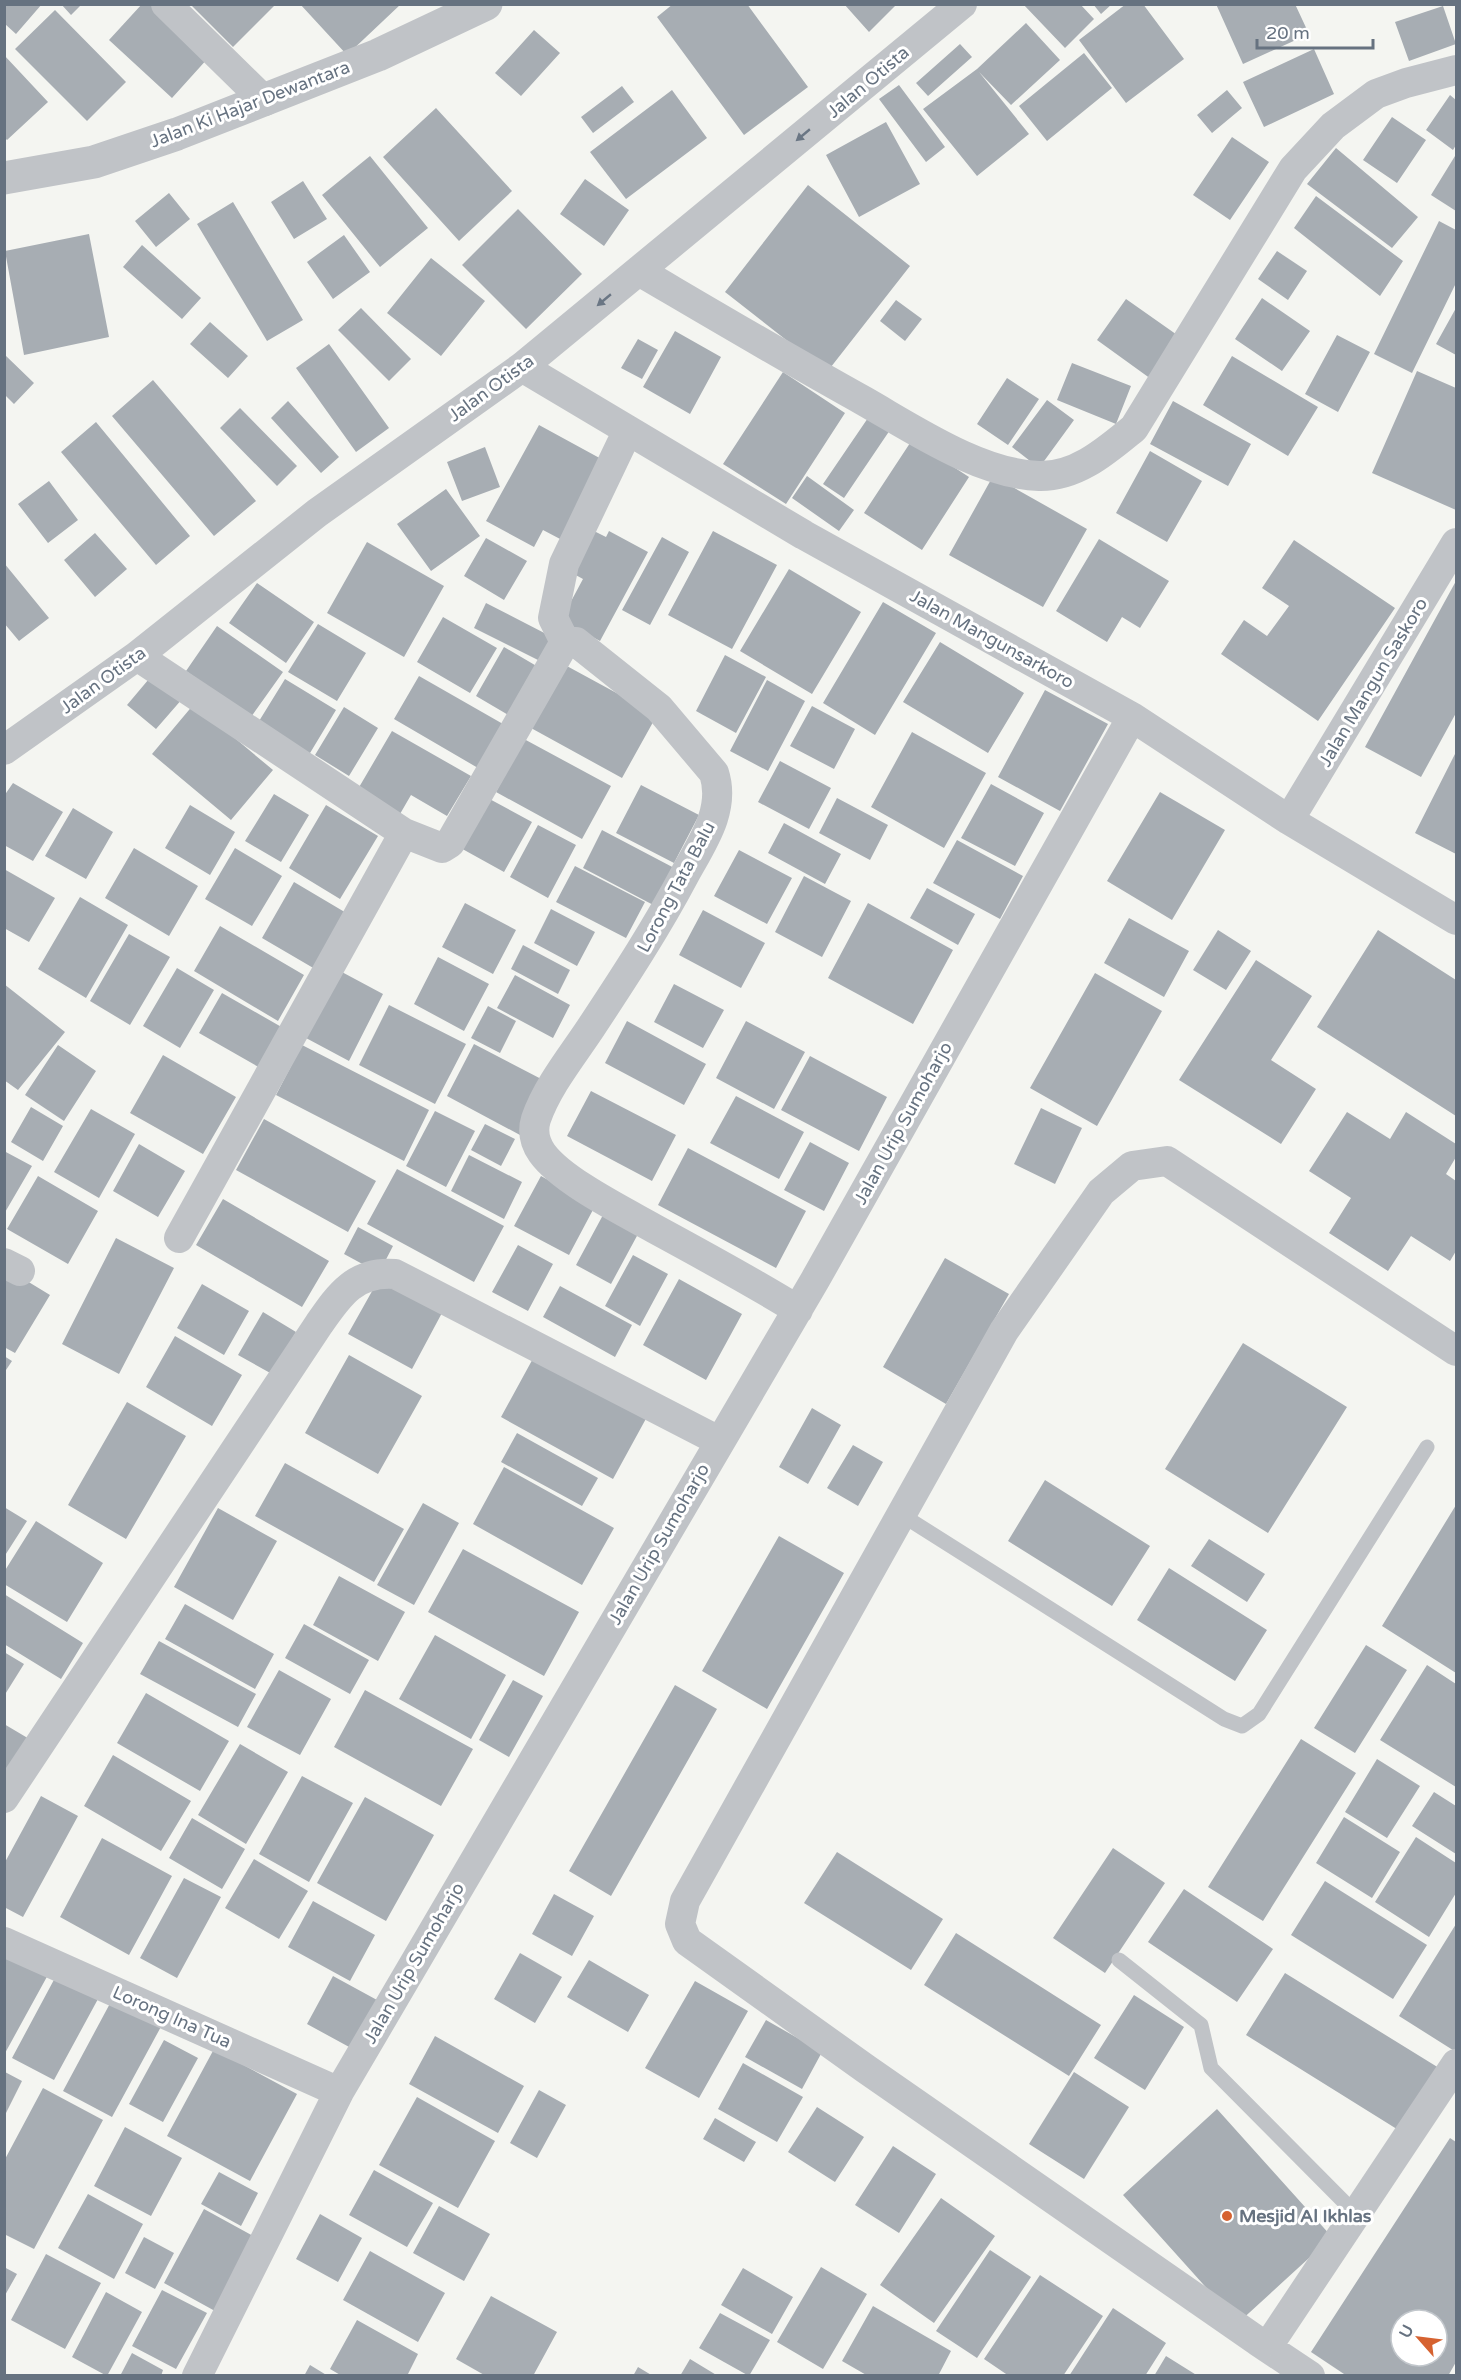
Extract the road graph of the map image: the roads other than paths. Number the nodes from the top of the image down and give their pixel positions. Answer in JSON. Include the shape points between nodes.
{"nodes":[{"id":1,"x":166,"y":4,"type":"edge"},
{"id":2,"x":962,"y":4,"type":"edge"},
{"id":3,"x":471,"y":7,"type":"edge"},
{"id":4,"x":1456,"y":70,"type":"edge"},
{"id":5,"x":265,"y":101,"type":"junction"},
{"id":6,"x":4,"y":178,"type":"edge"},
{"id":7,"x":639,"y":271,"type":"junction"},
{"id":8,"x":522,"y":367,"type":"junction"},
{"id":9,"x":628,"y":430,"type":"junction"},
{"id":10,"x":1456,"y":543,"type":"edge"},
{"id":11,"x":565,"y":642,"type":"junction"},
{"id":12,"x":137,"y":656,"type":"junction"},
{"id":13,"x":1132,"y":717,"type":"junction"},
{"id":14,"x":4,"y":750,"type":"edge"},
{"id":15,"x":1289,"y":820,"type":"junction"},
{"id":16,"x":404,"y":833,"type":"junction"},
{"id":17,"x":1456,"y":920,"type":"edge"},
{"id":18,"x":179,"y":1238,"type":"dead end"},
{"id":19,"x":798,"y":1310,"type":"junction"},
{"id":20,"x":1456,"y":1351,"type":"edge"},
{"id":21,"x":720,"y":1440,"type":"junction"},
{"id":22,"x":1428,"y":1447,"type":"dead end"},
{"id":23,"x":902,"y":1515,"type":"junction"},
{"id":24,"x":4,"y":1798,"type":"edge"},
{"id":25,"x":4,"y":1942,"type":"edge"},
{"id":26,"x":1119,"y":1960,"type":"dead end"},
{"id":27,"x":1456,"y":2064,"type":"edge"},
{"id":28,"x":339,"y":2092,"type":"junction"},
{"id":29,"x":1355,"y":2213,"type":"junction"},
{"id":30,"x":1259,"y":2342,"type":"junction"},
{"id":31,"x":197,"y":2376,"type":"edge"},
{"id":32,"x":1310,"y":2376,"type":"edge"}],
"edges":[{"from":1,"to":5,"type":"street"},
{"from":2,"to":7,"type":"street","name":"Jalan Otista","one_way":true},
{"from":3,"to":5,"type":"street","name":"Jalan Ki Hajar Dewantara","via":[[378,55]]},
{"from":4,"to":7,"type":"street","via":[[1376,94],[1334,126],[1293,169],[1134,428],[1101,455],[1069,472],[1041,476],[1008,472],[971,458],[802,367]]},
{"from":5,"to":6,"type":"street","name":"Jalan Ki Hajar Dewantara","via":[[94,162]]},
{"from":7,"to":8,"type":"street","name":"Jalan Otista","one_way":true},
{"from":8,"to":9,"type":"street","name":"Jalan Mangunsarkoro"},
{"from":8,"to":12,"type":"street","name":"Jalan Otista","via":[[316,513]]},
{"from":9,"to":11,"type":"street","via":[[564,564],[553,618]]},
{"from":9,"to":13,"type":"street","name":"Jalan Mangunsarkoro","via":[[804,535]]},
{"from":10,"to":15,"type":"street","name":"Jalan Mangun Saskoro"},
{"from":11,"to":16,"type":"street","via":[[450,843],[442,848]]},
{"from":11,"to":19,"type":"street","name":"Lorong Tata Balu","via":[[576,642],[659,708],[714,773],[718,786],[708,833],[640,955],[551,1088],[535,1121],[534,1138],[543,1155],[569,1177]]},
{"from":12,"to":14,"type":"street","name":"Jalan Otista"},
{"from":12,"to":16,"type":"street"},
{"from":13,"to":15,"type":"street","name":"Jalan Mangunsarkoro"},
{"from":13,"to":19,"type":"street","name":"Jalan Urip Sumoharjo"},
{"from":15,"to":17,"type":"street","name":"Jalan Mangunsarkoro"},
{"from":16,"to":18,"type":"street"},
{"from":19,"to":21,"type":"street","name":"Jalan Urip Sumoharjo"},
{"from":20,"to":23,"type":"street","via":[[1167,1161],[1132,1166],[1101,1192],[1004,1331]]},
{"from":21,"to":24,"type":"street","via":[[395,1274],[352,1284],[339,1295],[319,1324]]},
{"from":21,"to":28,"type":"street","name":"Jalan Urip Sumoharjo"},
{"from":22,"to":23,"type":"lane","via":[[1259,1714],[1242,1726],[1224,1719],[1106,1646]]},
{"from":23,"to":30,"type":"street","via":[[685,1901],[681,1924],[687,1941]]},
{"from":25,"to":28,"type":"street","name":"Lorong Ina Tua"},
{"from":26,"to":29,"type":"lane","via":[[1201,2025],[1211,2068]]},
{"from":27,"to":29,"type":"street"},
{"from":28,"to":31,"type":"street","name":"Jalan Urip Sumoharjo"},
{"from":29,"to":30,"type":"street","via":[[1272,2340]]},
{"from":30,"to":32,"type":"street"}]}
